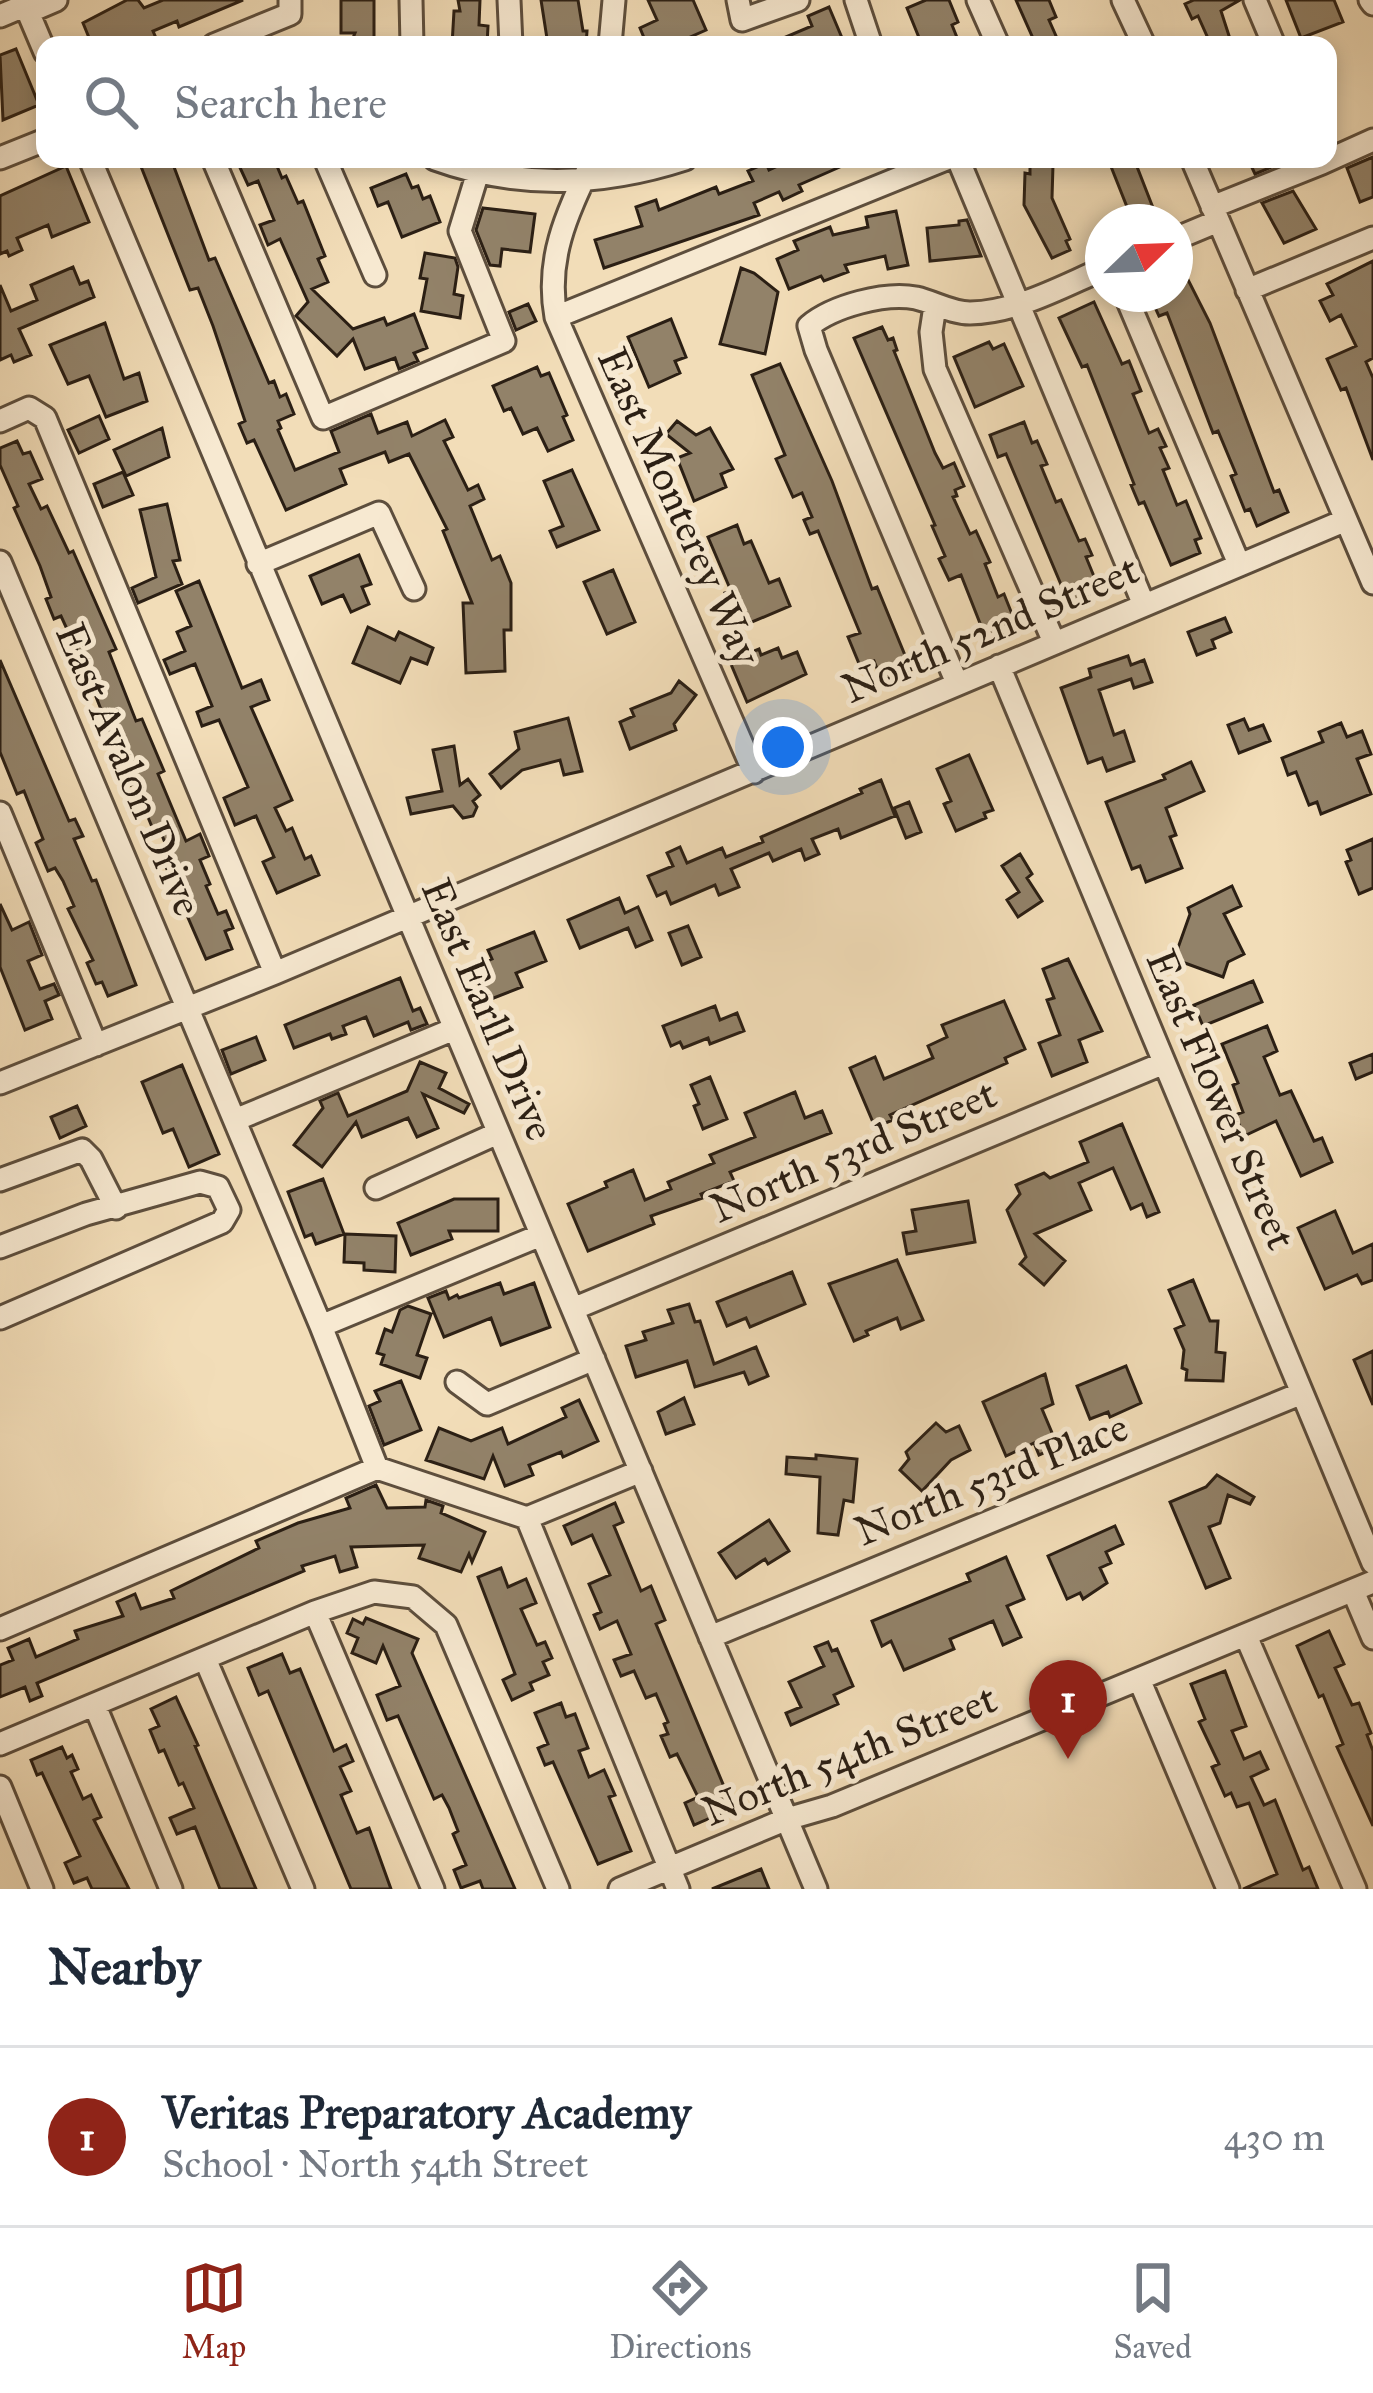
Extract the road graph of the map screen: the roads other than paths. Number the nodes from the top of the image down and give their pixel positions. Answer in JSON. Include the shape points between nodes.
{"nodes":[{"id":1,"x":56,"y":0,"type":"edge"},
{"id":2,"x":290,"y":0,"type":"edge"},
{"id":3,"x":411,"y":0,"type":"edge"},
{"id":4,"x":509,"y":0,"type":"edge"},
{"id":5,"x":614,"y":0,"type":"edge"},
{"id":6,"x":737,"y":0,"type":"edge"},
{"id":7,"x":798,"y":0,"type":"edge"},
{"id":8,"x":978,"y":0,"type":"edge"},
{"id":9,"x":1123,"y":0,"type":"edge"},
{"id":10,"x":1255,"y":0,"type":"edge"},
{"id":11,"x":859,"y":1,"type":"edge"},
{"id":12,"x":26,"y":6,"type":"edge"},
{"id":13,"x":0,"y":16,"type":"edge"},
{"id":14,"x":38,"y":36,"type":"edge"},
{"id":15,"x":236,"y":36,"type":"edge"},
{"id":16,"x":412,"y":36,"type":"edge"},
{"id":17,"x":511,"y":36,"type":"edge"},
{"id":18,"x":611,"y":36,"type":"edge"},
{"id":19,"x":869,"y":36,"type":"edge"},
{"id":20,"x":994,"y":36,"type":"edge"},
{"id":21,"x":1140,"y":36,"type":"edge"},
{"id":22,"x":1270,"y":36,"type":"edge"},
{"id":23,"x":1373,"y":140,"type":"edge"},
{"id":24,"x":36,"y":144,"type":"edge"},
{"id":25,"x":1337,"y":155,"type":"edge"},
{"id":26,"x":0,"y":158,"type":"edge"},
{"id":27,"x":94,"y":168,"type":"edge"},
{"id":28,"x":217,"y":168,"type":"edge"},
{"id":29,"x":329,"y":168,"type":"edge"},
{"id":30,"x":478,"y":168,"type":"edge"},
{"id":31,"x":486,"y":168,"type":"edge"},
{"id":32,"x":655,"y":168,"type":"edge"},
{"id":33,"x":925,"y":168,"type":"edge"},
{"id":34,"x":962,"y":168,"type":"edge"},
{"id":35,"x":1196,"y":168,"type":"edge"},
{"id":36,"x":1307,"y":168,"type":"edge"},
{"id":37,"x":588,"y":169,"type":"edge"},
{"id":38,"x":1215,"y":214,"type":"junction"},
{"id":39,"x":1193,"y":228,"type":"edge"},
{"id":40,"x":1373,"y":238,"type":"edge"},
{"id":41,"x":375,"y":275,"type":"dead end"},
{"id":42,"x":1085,"y":277,"type":"edge"},
{"id":43,"x":1247,"y":290,"type":"junction"},
{"id":44,"x":1018,"y":305,"type":"junction"},
{"id":45,"x":935,"y":306,"type":"junction"},
{"id":46,"x":1133,"y":312,"type":"edge"},
{"id":47,"x":560,"y":327,"type":"junction"},
{"id":48,"x":0,"y":421,"type":"edge"},
{"id":49,"x":1346,"y":520,"type":"junction"},
{"id":50,"x":0,"y":562,"type":"edge"},
{"id":51,"x":258,"y":564,"type":"junction"},
{"id":52,"x":1239,"y":564,"type":"junction"},
{"id":53,"x":1373,"y":583,"type":"edge"},
{"id":54,"x":413,"y":589,"type":"dead end"},
{"id":55,"x":1144,"y":605,"type":"junction"},
{"id":56,"x":1054,"y":642,"type":"junction"},
{"id":57,"x":998,"y":666,"type":"junction"},
{"id":58,"x":957,"y":683,"type":"junction"},
{"id":59,"x":754,"y":772,"type":"junction"},
{"id":60,"x":0,"y":814,"type":"edge"},
{"id":61,"x":408,"y":916,"type":"junction"},
{"id":62,"x":275,"y":973,"type":"junction"},
{"id":63,"x":188,"y":1007,"type":"junction"},
{"id":64,"x":454,"y":1029,"type":"junction"},
{"id":65,"x":96,"y":1045,"type":"junction"},
{"id":66,"x":1164,"y":1063,"type":"junction"},
{"id":67,"x":2,"y":1076,"type":"edge"},
{"id":68,"x":235,"y":1120,"type":"junction"},
{"id":69,"x":498,"y":1133,"type":"junction"},
{"id":70,"x":0,"y":1180,"type":"edge"},
{"id":71,"x":376,"y":1188,"type":"dead end"},
{"id":72,"x":116,"y":1208,"type":"junction"},
{"id":73,"x":541,"y":1235,"type":"junction"},
{"id":74,"x":0,"y":1247,"type":"edge"},
{"id":75,"x":572,"y":1309,"type":"junction"},
{"id":76,"x":0,"y":1318,"type":"edge"},
{"id":77,"x":321,"y":1326,"type":"junction"},
{"id":78,"x":594,"y":1358,"type":"junction"},
{"id":79,"x":457,"y":1382,"type":"dead end"},
{"id":80,"x":1302,"y":1393,"type":"junction"},
{"id":81,"x":377,"y":1468,"type":"junction"},
{"id":82,"x":641,"y":1471,"type":"junction"},
{"id":83,"x":527,"y":1518,"type":"junction"},
{"id":84,"x":1373,"y":1563,"type":"edge"},
{"id":85,"x":1363,"y":1587,"type":"edge"},
{"id":86,"x":315,"y":1612,"type":"junction"},
{"id":87,"x":0,"y":1629,"type":"edge"},
{"id":88,"x":1246,"y":1636,"type":"junction"},
{"id":89,"x":710,"y":1637,"type":"junction"},
{"id":90,"x":1373,"y":1638,"type":"edge"},
{"id":91,"x":206,"y":1660,"type":"junction"},
{"id":92,"x":1138,"y":1678,"type":"junction"},
{"id":93,"x":95,"y":1706,"type":"junction"},
{"id":94,"x":0,"y":1744,"type":"edge"},
{"id":95,"x":0,"y":1787,"type":"edge"},
{"id":96,"x":787,"y":1819,"type":"junction"},
{"id":97,"x":674,"y":1879,"type":"edge"},
{"id":98,"x":42,"y":1889,"type":"edge"},
{"id":99,"x":171,"y":1889,"type":"edge"},
{"id":100,"x":303,"y":1889,"type":"edge"},
{"id":101,"x":433,"y":1889,"type":"edge"},
{"id":102,"x":558,"y":1889,"type":"edge"},
{"id":103,"x":620,"y":1889,"type":"edge"},
{"id":104,"x":816,"y":1889,"type":"edge"},
{"id":105,"x":1228,"y":1889,"type":"edge"},
{"id":106,"x":1355,"y":1889,"type":"edge"}],
"edges":[{"from":1,"to":12,"type":"street"},
{"from":2,"to":15,"type":"street","via":[[290,14]]},
{"from":3,"to":16,"type":"street"},
{"from":4,"to":17,"type":"street"},
{"from":5,"to":18,"type":"street"},
{"from":6,"to":7,"type":"street","via":[[742,20]]},
{"from":8,"to":20,"type":"street"},
{"from":9,"to":21,"type":"street"},
{"from":10,"to":22,"type":"street"},
{"from":11,"to":19,"type":"street"},
{"from":12,"to":13,"type":"street"},
{"from":12,"to":14,"type":"street"},
{"from":23,"to":25,"type":"street"},
{"from":24,"to":26,"type":"street"},
{"from":27,"to":51,"type":"street","name":"East Earll Drive"},
{"from":28,"to":30,"type":"street","via":[[323,418],[504,340],[460,231]]},
{"from":29,"to":41,"type":"street"},
{"from":31,"to":37,"type":"street","via":[[536,182]]},
{"from":32,"to":37,"type":"street"},
{"from":33,"to":47,"type":"street"},
{"from":34,"to":44,"type":"street"},
{"from":35,"to":38,"type":"street"},
{"from":36,"to":38,"type":"street"},
{"from":37,"to":47,"type":"street","via":[[550,273]]},
{"from":38,"to":39,"type":"street"},
{"from":38,"to":43,"type":"street"},
{"from":40,"to":43,"type":"street"},
{"from":42,"to":44,"type":"street"},
{"from":43,"to":49,"type":"street"},
{"from":44,"to":45,"type":"street","via":[[968,313]]},
{"from":44,"to":55,"type":"street"},
{"from":45,"to":56,"type":"street","via":[[935,369]]},
{"from":45,"to":58,"type":"street","via":[[914,298],[876,301],[809,326]]},
{"from":46,"to":52,"type":"street"},
{"from":47,"to":59,"type":"street","name":"East Monterey Way"},
{"from":48,"to":62,"type":"street","via":[[29,408],[45,418]]},
{"from":49,"to":52,"type":"street","name":"North 52nd Street"},
{"from":49,"to":53,"type":"street"},
{"from":50,"to":63,"type":"street","name":"East Avalon Drive"},
{"from":51,"to":54,"type":"street","via":[[380,513]]},
{"from":51,"to":61,"type":"street","name":"East Earll Drive"},
{"from":52,"to":55,"type":"street","name":"North 52nd Street"},
{"from":55,"to":56,"type":"street","name":"North 52nd Street"},
{"from":56,"to":57,"type":"street","name":"North 52nd Street"},
{"from":57,"to":58,"type":"street","name":"North 52nd Street"},
{"from":57,"to":66,"type":"street","name":"East Flower Street"},
{"from":58,"to":59,"type":"street","name":"North 52nd Street"},
{"from":59,"to":61,"type":"street","name":"North 52nd Street"},
{"from":60,"to":65,"type":"street"},
{"from":61,"to":62,"type":"street","name":"North 52nd Street"},
{"from":61,"to":64,"type":"street","name":"East Earll Drive"},
{"from":62,"to":63,"type":"street","name":"North 52nd Street"},
{"from":63,"to":65,"type":"street","name":"North 52nd Street"},
{"from":63,"to":68,"type":"street","name":"East Avalon Drive"},
{"from":64,"to":68,"type":"street"},
{"from":64,"to":69,"type":"street","name":"East Earll Drive"},
{"from":65,"to":67,"type":"street","name":"North 52nd Street"},
{"from":66,"to":75,"type":"street","name":"North 53rd Street"},
{"from":66,"to":80,"type":"street","name":"East Flower Street"},
{"from":68,"to":77,"type":"street","name":"East Avalon Drive"},
{"from":69,"to":71,"type":"street"},
{"from":69,"to":73,"type":"street","name":"East Earll Drive"},
{"from":70,"to":72,"type":"street","via":[[82,1150]]},
{"from":72,"to":74,"type":"street"},
{"from":72,"to":76,"type":"street","via":[[200,1182],[215,1184],[229,1210],[222,1222]]},
{"from":73,"to":75,"type":"street","name":"East Earll Drive"},
{"from":73,"to":77,"type":"street"},
{"from":75,"to":78,"type":"street","name":"East Earll Drive"},
{"from":77,"to":81,"type":"street","name":"East Avalon Drive"},
{"from":78,"to":79,"type":"street","via":[[488,1404]]},
{"from":78,"to":82,"type":"street","name":"East Earll Drive"},
{"from":80,"to":84,"type":"street","name":"East Flower Street"},
{"from":80,"to":89,"type":"street","name":"North 53rd Place"},
{"from":81,"to":83,"type":"street"},
{"from":81,"to":87,"type":"street"},
{"from":82,"to":83,"type":"street"},
{"from":82,"to":89,"type":"street","name":"East Earll Drive"},
{"from":83,"to":97,"type":"street"},
{"from":85,"to":88,"type":"street","name":"North 54th Street"},
{"from":85,"to":90,"type":"street"},
{"from":86,"to":91,"type":"street"},
{"from":86,"to":101,"type":"street"},
{"from":86,"to":102,"type":"street","via":[[374,1592],[412,1597],[446,1625]]},
{"from":88,"to":92,"type":"street","name":"North 54th Street"},
{"from":88,"to":106,"type":"street"},
{"from":89,"to":96,"type":"street","name":"East Earll Drive"},
{"from":91,"to":93,"type":"street"},
{"from":91,"to":100,"type":"street"},
{"from":92,"to":96,"type":"street","name":"North 54th Street"},
{"from":92,"to":105,"type":"street"},
{"from":93,"to":94,"type":"street"},
{"from":93,"to":99,"type":"street"},
{"from":95,"to":98,"type":"street"},
{"from":96,"to":97,"type":"street","name":"North 54th Street"},
{"from":96,"to":104,"type":"street","name":"East Earll Drive"},
{"from":97,"to":103,"type":"street","name":"North 54th Street"}]}
